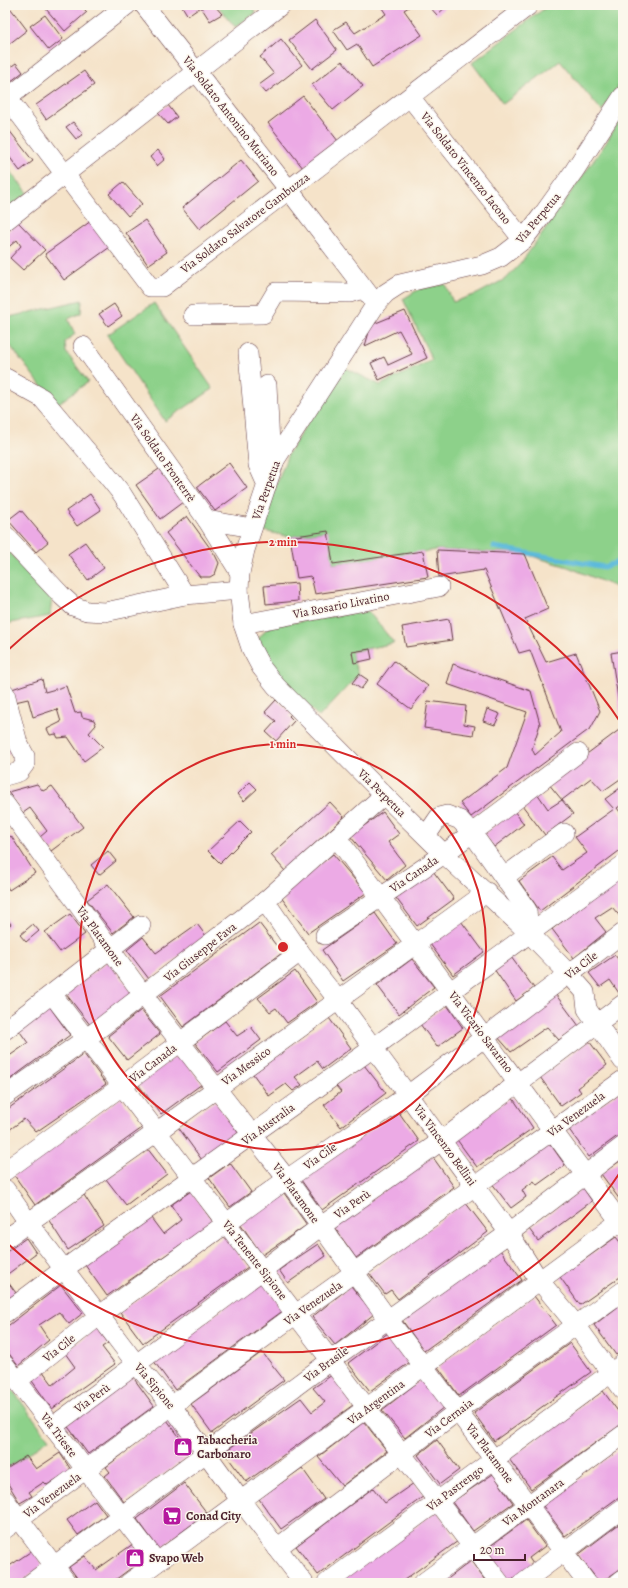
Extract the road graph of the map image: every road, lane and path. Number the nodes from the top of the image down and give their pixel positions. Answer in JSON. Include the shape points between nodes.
{"nodes":[{"id":1,"x":127,"y":5,"type":"edge"},
{"id":2,"x":144,"y":5,"type":"edge"},
{"id":3,"x":281,"y":5,"type":"edge"},
{"id":4,"x":528,"y":6,"type":"edge"},
{"id":5,"x":196,"y":71,"type":"junction"},
{"id":6,"x":623,"y":96,"type":"edge"},
{"id":7,"x":410,"y":97,"type":"junction"},
{"id":8,"x":6,"y":98,"type":"edge"},
{"id":9,"x":65,"y":174,"type":"junction"},
{"id":10,"x":289,"y":190,"type":"junction"},
{"id":11,"x":5,"y":221,"type":"edge"},
{"id":12,"x":523,"y":240,"type":"junction"},
{"id":13,"x":363,"y":289,"type":"junction"},
{"id":14,"x":376,"y":304,"type":"junction"},
{"id":15,"x":193,"y":315,"type":"dead end"},
{"id":16,"x":83,"y":346,"type":"dead end"},
{"id":17,"x":248,"y":353,"type":"dead end"},
{"id":18,"x":6,"y":378,"type":"edge"},
{"id":19,"x":267,"y":385,"type":"dead end"},
{"id":20,"x":275,"y":460,"type":"junction"},
{"id":21,"x":266,"y":483,"type":"junction"},
{"id":22,"x":206,"y":520,"type":"junction"},
{"id":23,"x":252,"y":528,"type":"junction"},
{"id":24,"x":5,"y":535,"type":"edge"},
{"id":25,"x":240,"y":581,"type":"junction"},
{"id":26,"x":439,"y":587,"type":"dead end"},
{"id":27,"x":185,"y":595,"type":"junction"},
{"id":28,"x":243,"y":624,"type":"junction"},
{"id":29,"x":5,"y":693,"type":"edge"},
{"id":30,"x":578,"y":753,"type":"dead end"},
{"id":31,"x":5,"y":776,"type":"edge"},
{"id":32,"x":384,"y":795,"type":"junction"},
{"id":33,"x":5,"y":804,"type":"edge"},
{"id":34,"x":472,"y":832,"type":"junction"},
{"id":35,"x":564,"y":834,"type":"dead end"},
{"id":36,"x":426,"y":836,"type":"junction"},
{"id":37,"x":337,"y":838,"type":"junction"},
{"id":38,"x":444,"y":854,"type":"junction"},
{"id":39,"x":623,"y":865,"type":"edge"},
{"id":40,"x":504,"y":877,"type":"junction"},
{"id":41,"x":487,"y":892,"type":"junction"},
{"id":42,"x":381,"y":897,"type":"junction"},
{"id":43,"x":265,"y":902,"type":"junction"},
{"id":44,"x":141,"y":925,"type":"dead end"},
{"id":45,"x":530,"y":933,"type":"junction"},
{"id":46,"x":623,"y":933,"type":"edge"},
{"id":47,"x":325,"y":935,"type":"dead end"},
{"id":48,"x":416,"y":944,"type":"junction"},
{"id":49,"x":110,"y":949,"type":"junction"},
{"id":50,"x":300,"y":952,"type":"junction"},
{"id":51,"x":569,"y":974,"type":"junction"},
{"id":52,"x":451,"y":992,"type":"junction"},
{"id":53,"x":585,"y":992,"type":"junction"},
{"id":54,"x":52,"y":994,"type":"junction"},
{"id":55,"x":144,"y":996,"type":"junction"},
{"id":56,"x":338,"y":1000,"type":"junction"},
{"id":57,"x":620,"y":1012,"type":"edge"},
{"id":58,"x":597,"y":1025,"type":"junction"},
{"id":59,"x":5,"y":1030,"type":"edge"},
{"id":60,"x":87,"y":1038,"type":"junction"},
{"id":61,"x":485,"y":1038,"type":"junction"},
{"id":62,"x":181,"y":1042,"type":"junction"},
{"id":63,"x":373,"y":1048,"type":"junction"},
{"id":64,"x":623,"y":1061,"type":"edge"},
{"id":65,"x":623,"y":1080,"type":"edge"},
{"id":66,"x":518,"y":1083,"type":"junction"},
{"id":67,"x":122,"y":1086,"type":"junction"},
{"id":68,"x":216,"y":1088,"type":"junction"},
{"id":69,"x":408,"y":1095,"type":"junction"},
{"id":70,"x":5,"y":1096,"type":"edge"},
{"id":71,"x":158,"y":1131,"type":"junction"},
{"id":72,"x":552,"y":1132,"type":"junction"},
{"id":73,"x":252,"y":1135,"type":"junction"},
{"id":74,"x":441,"y":1141,"type":"junction"},
{"id":75,"x":623,"y":1146,"type":"edge"},
{"id":76,"x":5,"y":1171,"type":"edge"},
{"id":77,"x":584,"y":1175,"type":"junction"},
{"id":78,"x":193,"y":1178,"type":"junction"},
{"id":79,"x":287,"y":1180,"type":"junction"},
{"id":80,"x":476,"y":1187,"type":"junction"},
{"id":81,"x":5,"y":1189,"type":"edge"},
{"id":82,"x":28,"y":1222,"type":"junction"},
{"id":83,"x":622,"y":1222,"type":"edge"},
{"id":84,"x":226,"y":1223,"type":"junction"},
{"id":85,"x":320,"y":1227,"type":"junction"},
{"id":86,"x":509,"y":1233,"type":"junction"},
{"id":87,"x":5,"y":1239,"type":"edge"},
{"id":88,"x":64,"y":1269,"type":"junction"},
{"id":89,"x":263,"y":1269,"type":"junction"},
{"id":90,"x":355,"y":1273,"type":"junction"},
{"id":91,"x":539,"y":1280,"type":"junction"},
{"id":92,"x":623,"y":1291,"type":"edge"},
{"id":93,"x":5,"y":1313,"type":"edge"},
{"id":94,"x":296,"y":1314,"type":"junction"},
{"id":95,"x":100,"y":1315,"type":"junction"},
{"id":96,"x":388,"y":1319,"type":"junction"},
{"id":97,"x":576,"y":1325,"type":"junction"},
{"id":98,"x":331,"y":1360,"type":"junction"},
{"id":99,"x":137,"y":1364,"type":"junction"},
{"id":100,"x":5,"y":1365,"type":"edge"},
{"id":101,"x":424,"y":1366,"type":"junction"},
{"id":102,"x":617,"y":1369,"type":"edge"},
{"id":103,"x":17,"y":1381,"type":"junction"},
{"id":104,"x":623,"y":1390,"type":"edge"},
{"id":105,"x":171,"y":1405,"type":"junction"},
{"id":106,"x":368,"y":1408,"type":"junction"},
{"id":107,"x":459,"y":1410,"type":"junction"},
{"id":108,"x":52,"y":1427,"type":"junction"},
{"id":109,"x":623,"y":1435,"type":"edge"},
{"id":110,"x":207,"y":1453,"type":"junction"},
{"id":111,"x":403,"y":1453,"type":"junction"},
{"id":112,"x":494,"y":1458,"type":"junction"},
{"id":113,"x":86,"y":1470,"type":"junction"},
{"id":114,"x":5,"y":1500,"type":"edge"},
{"id":115,"x":438,"y":1501,"type":"junction"},
{"id":116,"x":241,"y":1502,"type":"junction"},
{"id":117,"x":530,"y":1505,"type":"junction"},
{"id":118,"x":623,"y":1508,"type":"edge"},
{"id":119,"x":121,"y":1516,"type":"junction"},
{"id":120,"x":12,"y":1524,"type":"edge"},
{"id":121,"x":472,"y":1546,"type":"junction"},
{"id":122,"x":277,"y":1548,"type":"junction"},
{"id":123,"x":564,"y":1552,"type":"junction"},
{"id":124,"x":157,"y":1562,"type":"junction"},
{"id":125,"x":54,"y":1565,"type":"junction"},
{"id":126,"x":623,"y":1579,"type":"edge"},
{"id":127,"x":30,"y":1583,"type":"edge"},
{"id":128,"x":67,"y":1583,"type":"edge"},
{"id":129,"x":129,"y":1583,"type":"edge"},
{"id":130,"x":304,"y":1583,"type":"edge"},
{"id":131,"x":327,"y":1583,"type":"edge"},
{"id":132,"x":422,"y":1583,"type":"edge"},
{"id":133,"x":500,"y":1583,"type":"edge"},
{"id":134,"x":522,"y":1583,"type":"edge"},
{"id":135,"x":587,"y":1583,"type":"edge"},
{"id":136,"x":618,"y":1583,"type":"edge"}],
"edges":[{"from":1,"to":8,"type":"street"},
{"from":2,"to":5,"type":"street","name":"Via Soldato Antonino Muriano"},
{"from":3,"to":5,"type":"street"},
{"from":4,"to":7,"type":"street","name":"Via Soldato Salvatore Gambuzza"},
{"from":5,"to":9,"type":"street"},
{"from":5,"to":10,"type":"street","name":"Via Soldato Antonino Muriano"},
{"from":6,"to":12,"type":"street","name":"Via Perpetua","via":[[574,171]]},
{"from":7,"to":10,"type":"street","name":"Via Soldato Salvatore Gambuzza"},
{"from":7,"to":12,"type":"street","name":"Via Soldato Vincenzo Iacono"},
{"from":8,"to":9,"type":"street","name":"Via Soldato Salvatore Gambuzza"},
{"from":9,"to":10,"type":"street","name":"Via Soldato Salvatore Gambuzza","via":[[150,287],[162,287]]},
{"from":9,"to":11,"type":"street"},
{"from":10,"to":13,"type":"street","name":"Via Soldato Antonino Muriano"},
{"from":12,"to":14,"type":"street","name":"Via Perpetua","via":[[501,256],[482,265],[400,284],[386,293]]},
{"from":13,"to":14,"type":"street","name":"Via Soldato Antonino Muriano"},
{"from":13,"to":15,"type":"street","via":[[350,293],[276,292],[263,314]]},
{"from":14,"to":20,"type":"street","name":"Via Perpetua"},
{"from":16,"to":22,"type":"street","name":"Via Soldato Fronterrè"},
{"from":17,"to":21,"type":"street","via":[[258,465]]},
{"from":18,"to":27,"type":"street","via":[[42,398],[102,469],[122,494]]},
{"from":19,"to":20,"type":"street","via":[[270,444]]},
{"from":20,"to":21,"type":"street","name":"Via Perpetua"},
{"from":21,"to":23,"type":"street","name":"Via Perpetua"},
{"from":22,"to":23,"type":"street"},
{"from":22,"to":25,"type":"street","name":"Via Soldato Fronterrè"},
{"from":23,"to":25,"type":"street","name":"Via Perpetua"},
{"from":24,"to":27,"type":"street","via":[[62,596],[73,606],[87,611],[105,612]]},
{"from":25,"to":27,"type":"street"},
{"from":25,"to":28,"type":"street","name":"Via Perpetua"},
{"from":26,"to":28,"type":"street","name":"Via Rosario Livatino"},
{"from":28,"to":32,"type":"street","name":"Via Perpetua","via":[[257,660],[276,686]]},
{"from":29,"to":31,"type":"street","via":[[18,743],[25,756],[25,764],[19,772]]},
{"from":30,"to":34,"type":"street","name":"Via Canada"},
{"from":32,"to":36,"type":"street","name":"Via Perpetua"},
{"from":32,"to":37,"type":"street","name":"Via Giuseppe Fava"},
{"from":33,"to":49,"type":"street","name":"Via Platamone"},
{"from":34,"to":36,"type":"street","via":[[460,820],[446,815],[439,817]]},
{"from":34,"to":38,"type":"street","name":"Via Canada"},
{"from":34,"to":40,"type":"street"},
{"from":35,"to":40,"type":"street"},
{"from":36,"to":38,"type":"street","name":"Via Perpetua"},
{"from":37,"to":42,"type":"street","name":"Via Vicario Savarino"},
{"from":37,"to":43,"type":"street","name":"Via Giuseppe Fava"},
{"from":38,"to":41,"type":"street","name":"Via Perpetua"},
{"from":38,"to":42,"type":"street","name":"Via Canada"},
{"from":39,"to":45,"type":"street","name":"Via Australia"},
{"from":40,"to":45,"type":"street","via":[[527,910]]},
{"from":41,"to":45,"type":"street","name":"Via Perpetua"},
{"from":41,"to":48,"type":"street","name":"Via Messico"},
{"from":42,"to":47,"type":"street","name":"Via Canada"},
{"from":42,"to":48,"type":"street","name":"Via Vicario Savarino"},
{"from":43,"to":50,"type":"street","name":"Via Vincenzo Bellini"},
{"from":43,"to":55,"type":"street","name":"Via Giuseppe Fava"},
{"from":44,"to":49,"type":"street"},
{"from":45,"to":51,"type":"street","name":"Via Perpetua"},
{"from":45,"to":52,"type":"street","name":"Via Australia"},
{"from":46,"to":51,"type":"street","name":"Via Cile"},
{"from":48,"to":52,"type":"street","name":"Via Vicario Savarino"},
{"from":48,"to":56,"type":"street","name":"Via Messico"},
{"from":49,"to":54,"type":"street"},
{"from":49,"to":55,"type":"street","name":"Via Platamone"},
{"from":50,"to":56,"type":"street","name":"Via Vincenzo Bellini"},
{"from":50,"to":62,"type":"street","name":"Via Canada"},
{"from":51,"to":53,"type":"street","name":"Via Perpetua"},
{"from":51,"to":61,"type":"street","name":"Via Cile"},
{"from":52,"to":61,"type":"street","name":"Via Vicario Savarino"},
{"from":52,"to":63,"type":"street","name":"Via Australia"},
{"from":53,"to":57,"type":"street","name":"Via Perpetua"},
{"from":53,"to":58,"type":"street","via":[[587,1010]]},
{"from":54,"to":59,"type":"street"},
{"from":54,"to":60,"type":"street","name":"Via Tenente Sipione"},
{"from":55,"to":60,"type":"street","name":"Via Giuseppe Fava"},
{"from":55,"to":62,"type":"street","name":"Via Platamone"},
{"from":56,"to":63,"type":"street","name":"Via Vincenzo Bellini"},
{"from":56,"to":68,"type":"street","name":"Via Messico"},
{"from":57,"to":58,"type":"street","name":"Via Perù"},
{"from":58,"to":64,"type":"street"},
{"from":58,"to":66,"type":"street","name":"Via Perù"},
{"from":60,"to":67,"type":"street","name":"Via Tenente Sipione"},
{"from":60,"to":70,"type":"street","name":"Via Giuseppe Fava"},
{"from":61,"to":66,"type":"street","name":"Via Vicario Savarino"},
{"from":61,"to":69,"type":"street","name":"Via Cile"},
{"from":62,"to":67,"type":"street","name":"Via Canada"},
{"from":62,"to":68,"type":"street","name":"Via Platamone"},
{"from":63,"to":69,"type":"street","name":"Via Vincenzo Bellini"},
{"from":63,"to":73,"type":"street","name":"Via Australia"},
{"from":65,"to":72,"type":"street","name":"Via Venezuela"},
{"from":66,"to":72,"type":"street","name":"Via Vicario Savarino"},
{"from":66,"to":74,"type":"street","name":"Via Perù"},
{"from":67,"to":71,"type":"street","name":"Via Tenente Sipione"},
{"from":67,"to":76,"type":"street","name":"Via Canada"},
{"from":68,"to":71,"type":"street","name":"Via Messico"},
{"from":68,"to":73,"type":"street","name":"Via Platamone"},
{"from":69,"to":74,"type":"street","name":"Via Vincenzo Bellini"},
{"from":69,"to":79,"type":"street","name":"Via Cile"},
{"from":71,"to":78,"type":"street","name":"Via Tenente Sipione"},
{"from":71,"to":82,"type":"street","name":"Via Messico"},
{"from":72,"to":77,"type":"street","name":"Via Vicario Savarino"},
{"from":72,"to":80,"type":"street","name":"Via Venezuela"},
{"from":73,"to":78,"type":"street","name":"Via Australia"},
{"from":73,"to":79,"type":"street","name":"Via Platamone"},
{"from":74,"to":80,"type":"street","name":"Via Vincenzo Bellini"},
{"from":74,"to":85,"type":"street","name":"Via Perù"},
{"from":75,"to":77,"type":"street","name":"Via Brasile"},
{"from":77,"to":83,"type":"street","name":"Via Vicario Savarino"},
{"from":77,"to":86,"type":"street","name":"Via Brasile"},
{"from":78,"to":84,"type":"street","name":"Via Tenente Sipione"},
{"from":78,"to":88,"type":"street","name":"Via Australia"},
{"from":79,"to":84,"type":"street","name":"Via Cile"},
{"from":79,"to":85,"type":"street","name":"Via Platamone"},
{"from":80,"to":86,"type":"street","name":"Via Vincenzo Bellini"},
{"from":80,"to":90,"type":"street","name":"Via Venezuela"},
{"from":81,"to":82,"type":"street","name":"Via Sipione"},
{"from":82,"to":87,"type":"street","name":"Via Messico"},
{"from":82,"to":88,"type":"street","name":"Via Sipione"},
{"from":83,"to":91,"type":"street","name":"Via Argentina"},
{"from":84,"to":89,"type":"street","name":"Via Tenente Sipione"},
{"from":84,"to":95,"type":"street","name":"Via Cile"},
{"from":85,"to":89,"type":"street","name":"Via Perù"},
{"from":85,"to":90,"type":"street","name":"Via Platamone"},
{"from":86,"to":91,"type":"street","name":"Via Vincenzo Bellini"},
{"from":86,"to":96,"type":"street","name":"Via Brasile"},
{"from":88,"to":93,"type":"street","name":"Via Australia"},
{"from":88,"to":95,"type":"street","name":"Via Sipione"},
{"from":89,"to":94,"type":"street","name":"Via Tenente Sipione"},
{"from":89,"to":99,"type":"street","name":"Via Perù"},
{"from":90,"to":94,"type":"street","name":"Via Venezuela"},
{"from":90,"to":96,"type":"street","name":"Via Platamone"},
{"from":91,"to":97,"type":"street","name":"Via Vincenzo Bellini"},
{"from":91,"to":101,"type":"street","name":"Via Argentina"},
{"from":92,"to":97,"type":"street","name":"Via Cernaia"},
{"from":94,"to":98,"type":"street","name":"Via Tenente Sipione"},
{"from":94,"to":105,"type":"street","name":"Via Venezuela"},
{"from":95,"to":99,"type":"street","name":"Via Sipione"},
{"from":95,"to":103,"type":"street","name":"Via Cile"},
{"from":96,"to":98,"type":"street","name":"Via Brasile"},
{"from":96,"to":101,"type":"street","name":"Via Platamone"},
{"from":97,"to":102,"type":"street","name":"Via Vincenzo Bellini"},
{"from":97,"to":107,"type":"street","name":"Via Cernaia"},
{"from":98,"to":106,"type":"street","name":"Via Tenente Sipione"},
{"from":98,"to":110,"type":"street","name":"Via Brasile"},
{"from":99,"to":105,"type":"street","name":"Via Sipione"},
{"from":99,"to":108,"type":"street","name":"Via Perù"},
{"from":100,"to":103,"type":"street","name":"Via Trieste"},
{"from":101,"to":106,"type":"street","name":"Via Argentina"},
{"from":101,"to":107,"type":"street","name":"Via Platamone"},
{"from":102,"to":104,"type":"street","name":"Via Vincenzo Bellini"},
{"from":102,"to":112,"type":"street","name":"Via Pastrengo"},
{"from":103,"to":108,"type":"street","name":"Via Trieste"},
{"from":105,"to":110,"type":"street","name":"Via Sipione"},
{"from":105,"to":113,"type":"street","name":"Via Venezuela"},
{"from":106,"to":111,"type":"street","name":"Via Tenente Sipione"},
{"from":106,"to":116,"type":"street","name":"Via Argentina"},
{"from":107,"to":111,"type":"street","name":"Via Cernaia"},
{"from":107,"to":112,"type":"street","name":"Via Platamone"},
{"from":108,"to":113,"type":"street","name":"Via Trieste"},
{"from":109,"to":117,"type":"street","name":"Via Montanara"},
{"from":110,"to":116,"type":"street","name":"Via Sipione"},
{"from":110,"to":119,"type":"street","name":"Via Brasile"},
{"from":111,"to":115,"type":"street","name":"Via Tenente Sipione"},
{"from":111,"to":122,"type":"street","name":"Via Cernaia"},
{"from":112,"to":115,"type":"street","name":"Via Pastrengo"},
{"from":112,"to":117,"type":"street","name":"Via Platamone"},
{"from":113,"to":119,"type":"street","name":"Via Trieste"},
{"from":113,"to":120,"type":"street","name":"Via Venezuela"},
{"from":114,"to":120,"type":"street"},
{"from":115,"to":121,"type":"street","name":"Via Tenente Sipione"},
{"from":115,"to":131,"type":"street","name":"Via Pastrengo"},
{"from":116,"to":122,"type":"street","name":"Via Sipione"},
{"from":116,"to":124,"type":"street","name":"Via Argentina"},
{"from":117,"to":121,"type":"street","name":"Via Montanara"},
{"from":117,"to":123,"type":"street","name":"Via Platamone"},
{"from":118,"to":123,"type":"street"},
{"from":119,"to":124,"type":"street","name":"Via Trieste"},
{"from":119,"to":125,"type":"street","name":"Via Brasile"},
{"from":120,"to":125,"type":"street"},
{"from":121,"to":132,"type":"street","name":"Via Montanara"},
{"from":121,"to":133,"type":"street","name":"Via Tenente Sipione"},
{"from":122,"to":130,"type":"street","name":"Via Sipione"},
{"from":123,"to":134,"type":"street"},
{"from":123,"to":135,"type":"street","name":"Via Platamone"},
{"from":124,"to":129,"type":"street","name":"Via Argentina"},
{"from":125,"to":127,"type":"street","name":"Via Brasile"},
{"from":125,"to":128,"type":"street"},
{"from":126,"to":136,"type":"street"}]}
